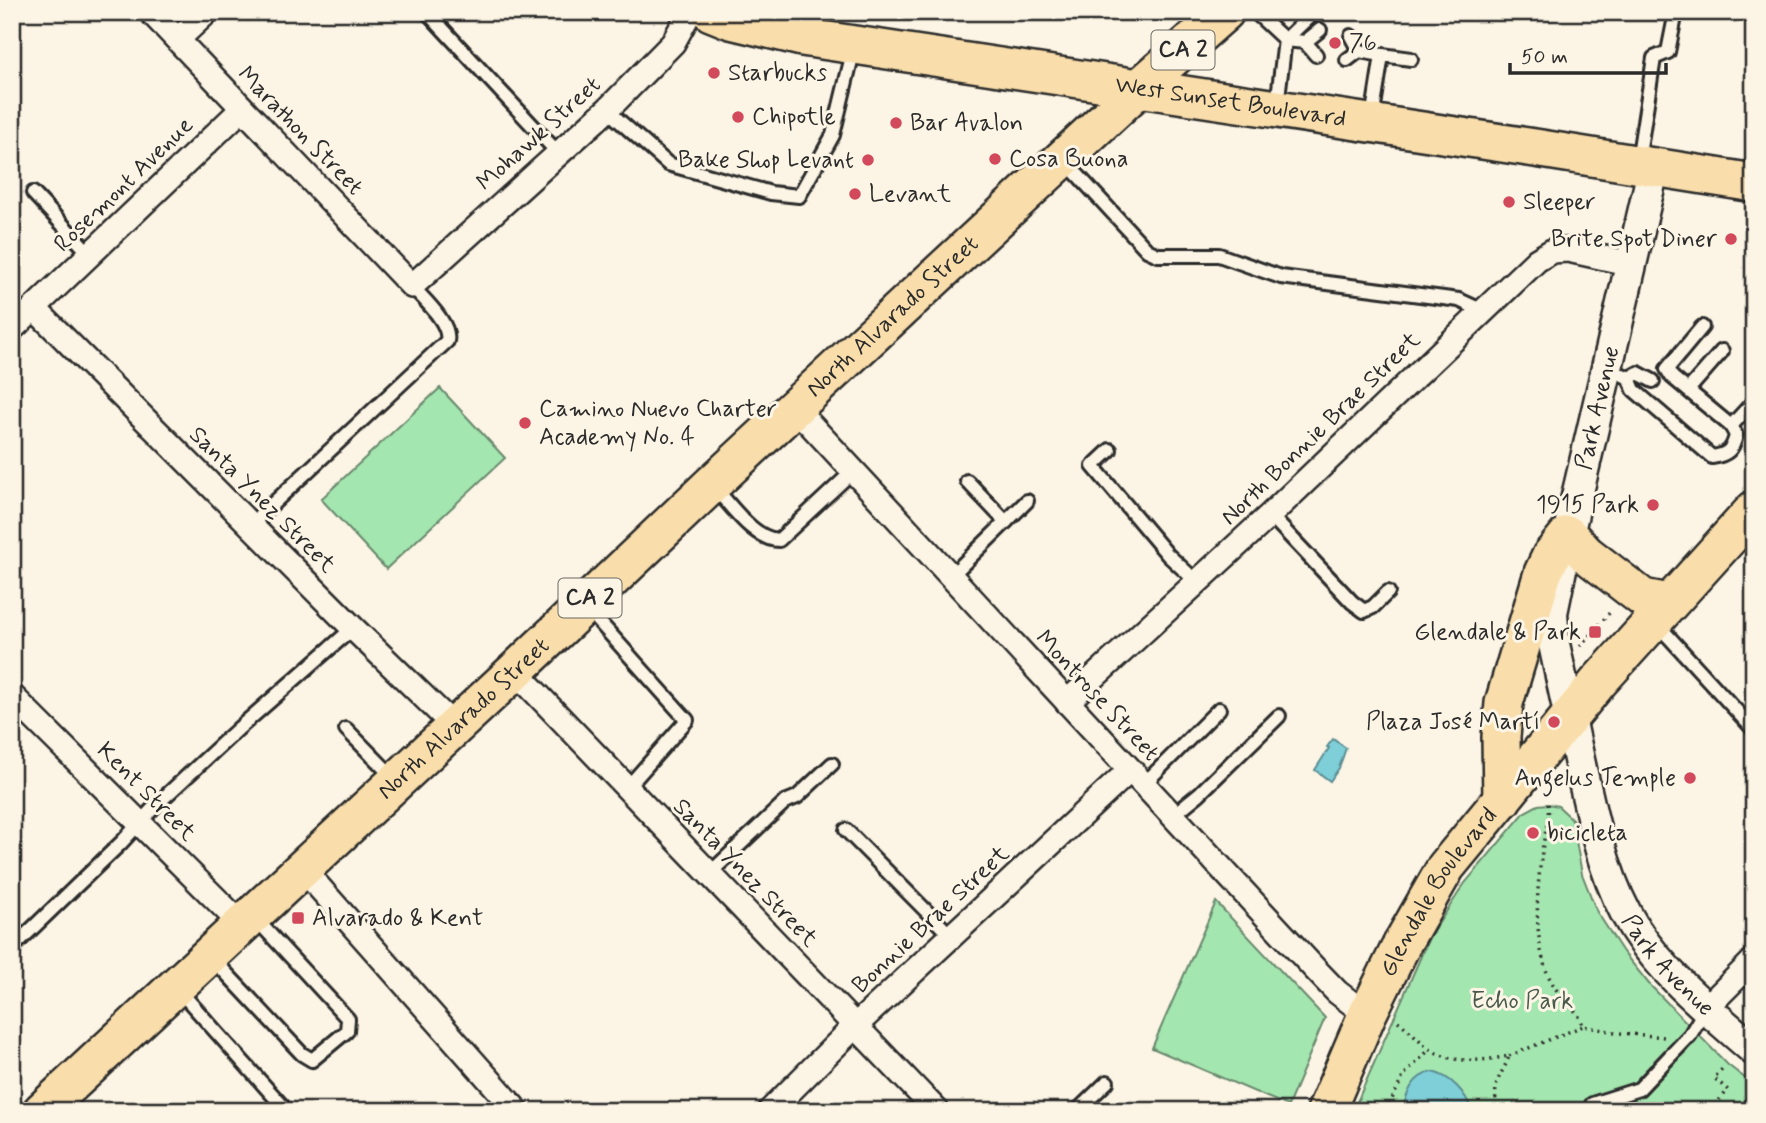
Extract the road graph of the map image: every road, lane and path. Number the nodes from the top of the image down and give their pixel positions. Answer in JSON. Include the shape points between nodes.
{"nodes":[{"id":1,"x":151,"y":12,"type":"edge"},
{"id":2,"x":207,"y":12,"type":"edge"},
{"id":3,"x":427,"y":12,"type":"edge"},
{"id":4,"x":690,"y":12,"type":"edge"},
{"id":5,"x":711,"y":12,"type":"edge"},
{"id":6,"x":1226,"y":12,"type":"edge"},
{"id":7,"x":1255,"y":12,"type":"edge"},
{"id":8,"x":1314,"y":12,"type":"edge"},
{"id":9,"x":1676,"y":12,"type":"edge"},
{"id":10,"x":1320,"y":30,"type":"dead end"},
{"id":11,"x":178,"y":39,"type":"junction"},
{"id":12,"x":1285,"y":40,"type":"junction"},
{"id":13,"x":855,"y":44,"type":"junction"},
{"id":14,"x":1351,"y":49,"type":"dead end"},
{"id":15,"x":1382,"y":55,"type":"junction"},
{"id":16,"x":1411,"y":60,"type":"dead end"},
{"id":17,"x":1140,"y":87,"type":"junction"},
{"id":18,"x":242,"y":109,"type":"junction"},
{"id":19,"x":1276,"y":109,"type":"junction"},
{"id":20,"x":607,"y":110,"type":"junction"},
{"id":21,"x":1371,"y":123,"type":"junction"},
{"id":22,"x":558,"y":153,"type":"junction"},
{"id":23,"x":1063,"y":160,"type":"junction"},
{"id":24,"x":1646,"y":165,"type":"junction"},
{"id":25,"x":1754,"y":183,"type":"edge"},
{"id":26,"x":33,"y":193,"type":"dead end"},
{"id":27,"x":90,"y":254,"type":"junction"},
{"id":28,"x":1632,"y":264,"type":"junction"},
{"id":29,"x":412,"y":285,"type":"junction"},
{"id":30,"x":34,"y":308,"type":"junction"},
{"id":31,"x":1483,"y":311,"type":"junction"},
{"id":32,"x":1702,"y":327,"type":"dead end"},
{"id":33,"x":12,"y":329,"type":"edge"},
{"id":34,"x":1722,"y":351,"type":"dead end"},
{"id":35,"x":1618,"y":372,"type":"junction"},
{"id":36,"x":1653,"y":381,"type":"dead end"},
{"id":37,"x":1688,"y":390,"type":"junction"},
{"id":38,"x":1754,"y":401,"type":"edge"},
{"id":39,"x":795,"y":408,"type":"junction"},
{"id":40,"x":1731,"y":426,"type":"junction"},
{"id":41,"x":1110,"y":450,"type":"dead end"},
{"id":42,"x":852,"y":472,"type":"junction"},
{"id":43,"x":967,"y":481,"type":"dead end"},
{"id":44,"x":712,"y":484,"type":"junction"},
{"id":45,"x":1027,"y":501,"type":"dead end"},
{"id":46,"x":1754,"y":510,"type":"edge"},
{"id":47,"x":1270,"y":515,"type":"junction"},
{"id":48,"x":1006,"y":522,"type":"junction"},
{"id":49,"x":250,"y":525,"type":"junction"},
{"id":50,"x":1568,"y":536,"type":"junction"},
{"id":51,"x":950,"y":577,"type":"junction"},
{"id":52,"x":1198,"y":583,"type":"junction"},
{"id":53,"x":1388,"y":593,"type":"dead end"},
{"id":54,"x":583,"y":604,"type":"junction"},
{"id":55,"x":1618,"y":604,"type":"dead end"},
{"id":56,"x":1661,"y":612,"type":"junction"},
{"id":57,"x":352,"y":628,"type":"junction"},
{"id":58,"x":1580,"y":647,"type":"dead end"},
{"id":59,"x":515,"y":671,"type":"junction"},
{"id":60,"x":12,"y":696,"type":"edge"},
{"id":61,"x":1067,"y":702,"type":"junction"},
{"id":62,"x":1219,"y":709,"type":"dead end"},
{"id":63,"x":1279,"y":716,"type":"dead end"},
{"id":64,"x":1570,"y":718,"type":"junction"},
{"id":65,"x":455,"y":727,"type":"junction"},
{"id":66,"x":346,"y":729,"type":"dead end"},
{"id":67,"x":1754,"y":730,"type":"edge"},
{"id":68,"x":832,"y":764,"type":"dead end"},
{"id":69,"x":1136,"y":778,"type":"junction"},
{"id":70,"x":397,"y":780,"type":"junction"},
{"id":71,"x":627,"y":788,"type":"junction"},
{"id":72,"x":1502,"y":800,"type":"junction"},
{"id":73,"x":1548,"y":804,"type":"dead end"},
{"id":74,"x":1172,"y":816,"type":"junction"},
{"id":75,"x":139,"y":823,"type":"junction"},
{"id":76,"x":846,"y":830,"type":"dead end"},
{"id":77,"x":302,"y":868,"type":"junction"},
{"id":78,"x":709,"y":874,"type":"junction"},
{"id":79,"x":247,"y":920,"type":"junction"},
{"id":80,"x":952,"y":937,"type":"junction"},
{"id":81,"x":12,"y":948,"type":"edge"},
{"id":82,"x":210,"y":956,"type":"junction"},
{"id":83,"x":1754,"y":960,"type":"edge"},
{"id":84,"x":177,"y":988,"type":"junction"},
{"id":85,"x":1706,"y":1008,"type":"junction"},
{"id":86,"x":1382,"y":1018,"type":"junction"},
{"id":87,"x":1583,"y":1026,"type":"junction"},
{"id":88,"x":855,"y":1027,"type":"junction"},
{"id":89,"x":1674,"y":1031,"type":"dead end"},
{"id":90,"x":1430,"y":1049,"type":"junction"},
{"id":91,"x":1754,"y":1051,"type":"edge"},
{"id":92,"x":1509,"y":1056,"type":"junction"},
{"id":93,"x":1722,"y":1069,"type":"dead end"},
{"id":94,"x":1107,"y":1082,"type":"dead end"},
{"id":95,"x":51,"y":1108,"type":"edge"},
{"id":96,"x":286,"y":1111,"type":"edge"},
{"id":97,"x":517,"y":1111,"type":"edge"},
{"id":98,"x":770,"y":1111,"type":"edge"},
{"id":99,"x":937,"y":1111,"type":"edge"},
{"id":100,"x":1077,"y":1111,"type":"edge"},
{"id":101,"x":1326,"y":1111,"type":"edge"},
{"id":102,"x":1386,"y":1111,"type":"edge"},
{"id":103,"x":1497,"y":1111,"type":"edge"},
{"id":104,"x":1588,"y":1111,"type":"edge"},
{"id":105,"x":1710,"y":1111,"type":"edge"}],
"edges":[{"from":1,"to":11,"type":"street","name":"Marathon Street"},
{"from":2,"to":11,"type":"street"},
{"from":3,"to":22,"type":"lane"},
{"from":4,"to":20,"type":"street","name":"Mohawk Street","via":[[673,43]]},
{"from":5,"to":13,"type":"main road","name":"West Sunset Boulevard","via":[[802,37]]},
{"from":6,"to":17,"type":"main road","name":"North Alvarado Street","number":"CA 2"},
{"from":7,"to":12,"type":"lane"},
{"from":8,"to":12,"type":"lane"},
{"from":9,"to":24,"type":"lane","via":[[1668,52],[1654,58]]},
{"from":10,"to":12,"type":"lane","via":[[1313,47]]},
{"from":11,"to":18,"type":"street","name":"Marathon Street"},
{"from":12,"to":19,"type":"lane"},
{"from":13,"to":17,"type":"main road","name":"West Sunset Boulevard"},
{"from":13,"to":20,"type":"lane","via":[[833,135],[799,196],[771,193],[668,164]]},
{"from":14,"to":15,"type":"lane"},
{"from":15,"to":16,"type":"lane"},
{"from":15,"to":21,"type":"lane"},
{"from":17,"to":19,"type":"main road","name":"West Sunset Boulevard"},
{"from":17,"to":23,"type":"main road","name":"North Alvarado Street","number":"CA 2"},
{"from":18,"to":27,"type":"street","name":"Rosemont Avenue"},
{"from":18,"to":29,"type":"street","name":"Marathon Street"},
{"from":19,"to":21,"type":"main road","name":"West Sunset Boulevard"},
{"from":20,"to":22,"type":"street","name":"Mohawk Street"},
{"from":21,"to":24,"type":"main road","name":"West Sunset Boulevard"},
{"from":22,"to":29,"type":"street","name":"Mohawk Street"},
{"from":23,"to":31,"type":"lane","via":[[1147,250],[1158,255],[1219,255],[1281,277],[1459,300]]},
{"from":23,"to":39,"type":"main road","name":"North Alvarado Street","number":"CA 2"},
{"from":24,"to":25,"type":"main road","name":"West Sunset Boulevard"},
{"from":24,"to":28,"type":"street","name":"Park Avenue"},
{"from":26,"to":27,"type":"lane"},
{"from":27,"to":30,"type":"street","name":"Rosemont Avenue"},
{"from":28,"to":31,"type":"street","name":"North Bonnie Brae Street","via":[[1568,250],[1552,251]]},
{"from":28,"to":35,"type":"street","name":"Park Avenue"},
{"from":29,"to":49,"type":"lane","via":[[446,325],[447,341]]},
{"from":30,"to":33,"type":"street","name":"Rosemont Avenue"},
{"from":30,"to":49,"type":"street","name":"Santa Ynez Street"},
{"from":31,"to":47,"type":"street","name":"North Bonnie Brae Street"},
{"from":32,"to":37,"type":"lane","via":[[1667,369]]},
{"from":34,"to":37,"type":"lane"},
{"from":35,"to":36,"type":"lane","via":[[1638,373]]},
{"from":35,"to":40,"type":"lane","via":[[1712,457],[1725,455],[1734,446],[1736,435]]},
{"from":35,"to":50,"type":"street","name":"Park Avenue"},
{"from":37,"to":40,"type":"lane"},
{"from":38,"to":40,"type":"lane"},
{"from":39,"to":42,"type":"street","name":"Montrose Street"},
{"from":39,"to":44,"type":"main road","name":"North Alvarado Street","number":"CA 2"},
{"from":41,"to":52,"type":"lane","via":[[1093,466],[1168,555]]},
{"from":42,"to":44,"type":"lane","via":[[779,540],[758,535]]},
{"from":42,"to":51,"type":"street","name":"Montrose Street"},
{"from":43,"to":48,"type":"lane"},
{"from":44,"to":54,"type":"main road","name":"North Alvarado Street","number":"CA 2"},
{"from":45,"to":48,"type":"lane"},
{"from":46,"to":56,"type":"main road","name":"Glendale Boulevard"},
{"from":47,"to":52,"type":"street","name":"North Bonnie Brae Street"},
{"from":47,"to":53,"type":"lane","via":[[1364,611]]},
{"from":48,"to":51,"type":"lane"},
{"from":49,"to":57,"type":"street","name":"Santa Ynez Street"},
{"from":50,"to":56,"type":"main road"},
{"from":50,"to":64,"type":"street","name":"Park Avenue","via":[[1552,613],[1553,644]]},
{"from":50,"to":72,"type":"main road","via":[[1543,573],[1504,703]]},
{"from":51,"to":61,"type":"street","name":"Montrose Street"},
{"from":52,"to":61,"type":"street","name":"North Bonnie Brae Street"},
{"from":54,"to":59,"type":"main road","name":"North Alvarado Street","number":"CA 2"},
{"from":54,"to":71,"type":"lane","via":[[687,720]]},
{"from":55,"to":58,"type":"path"},
{"from":56,"to":64,"type":"main road","name":"Glendale Boulevard"},
{"from":56,"to":67,"type":"lane"},
{"from":57,"to":65,"type":"street","name":"Santa Ynez Street"},
{"from":57,"to":75,"type":"lane"},
{"from":59,"to":65,"type":"main road","name":"North Alvarado Street","number":"CA 2"},
{"from":59,"to":71,"type":"street","name":"Santa Ynez Street"},
{"from":60,"to":75,"type":"street","name":"Kent Street"},
{"from":61,"to":69,"type":"street","name":"Montrose Street"},
{"from":62,"to":69,"type":"lane"},
{"from":63,"to":74,"type":"lane"},
{"from":64,"to":72,"type":"main road","name":"Glendale Boulevard"},
{"from":64,"to":85,"type":"street","name":"Park Avenue","via":[[1598,846],[1615,894],[1636,930]]},
{"from":65,"to":70,"type":"main road","name":"North Alvarado Street","number":"CA 2"},
{"from":66,"to":70,"type":"lane"},
{"from":68,"to":78,"type":"lane"},
{"from":69,"to":74,"type":"street","name":"Montrose Street"},
{"from":69,"to":80,"type":"street","name":"Bonnie Brae Street"},
{"from":70,"to":77,"type":"main road","name":"North Alvarado Street","number":"CA 2"},
{"from":71,"to":78,"type":"street","name":"Santa Ynez Street"},
{"from":72,"to":86,"type":"main road","name":"Glendale Boulevard","via":[[1446,867],[1403,942]]},
{"from":73,"to":87,"type":"path","via":[[1536,902],[1538,932],[1544,966]]},
{"from":74,"to":86,"type":"street","name":"Montrose Street","via":[[1337,992]]},
{"from":75,"to":79,"type":"street","name":"Kent Street"},
{"from":75,"to":81,"type":"lane"},
{"from":76,"to":80,"type":"lane"},
{"from":77,"to":79,"type":"main road","name":"North Alvarado Street","number":"CA 2"},
{"from":77,"to":97,"type":"street"},
{"from":78,"to":88,"type":"street","name":"Santa Ynez Street"},
{"from":79,"to":82,"type":"main road","name":"North Alvarado Street","number":"CA 2"},
{"from":79,"to":82,"type":"lane","via":[[348,1019],[347,1031],[312,1060]]},
{"from":80,"to":88,"type":"street","name":"Bonnie Brae Street"},
{"from":82,"to":84,"type":"main road","name":"North Alvarado Street","number":"CA 2"},
{"from":83,"to":85,"type":"street"},
{"from":84,"to":95,"type":"main road","name":"North Alvarado Street","number":"CA 2"},
{"from":84,"to":96,"type":"lane"},
{"from":85,"to":91,"type":"street","name":"Park Avenue"},
{"from":85,"to":104,"type":"lane","via":[[1690,1035],[1639,1089],[1592,1104]]},
{"from":86,"to":90,"type":"path"},
{"from":86,"to":101,"type":"main road","name":"Glendale Boulevard"},
{"from":87,"to":89,"type":"path","via":[[1667,1037]]},
{"from":87,"to":92,"type":"path"},
{"from":88,"to":98,"type":"street","name":"Bonnie Brae Street"},
{"from":88,"to":99,"type":"street","name":"Santa Ynez Street"},
{"from":90,"to":92,"type":"path","via":[[1464,1060]]},
{"from":90,"to":102,"type":"path","via":[[1404,1075]]},
{"from":92,"to":103,"type":"path","via":[[1495,1088]]},
{"from":93,"to":105,"type":"path","via":[[1714,1078],[1728,1090]]},
{"from":94,"to":100,"type":"lane"}]}
